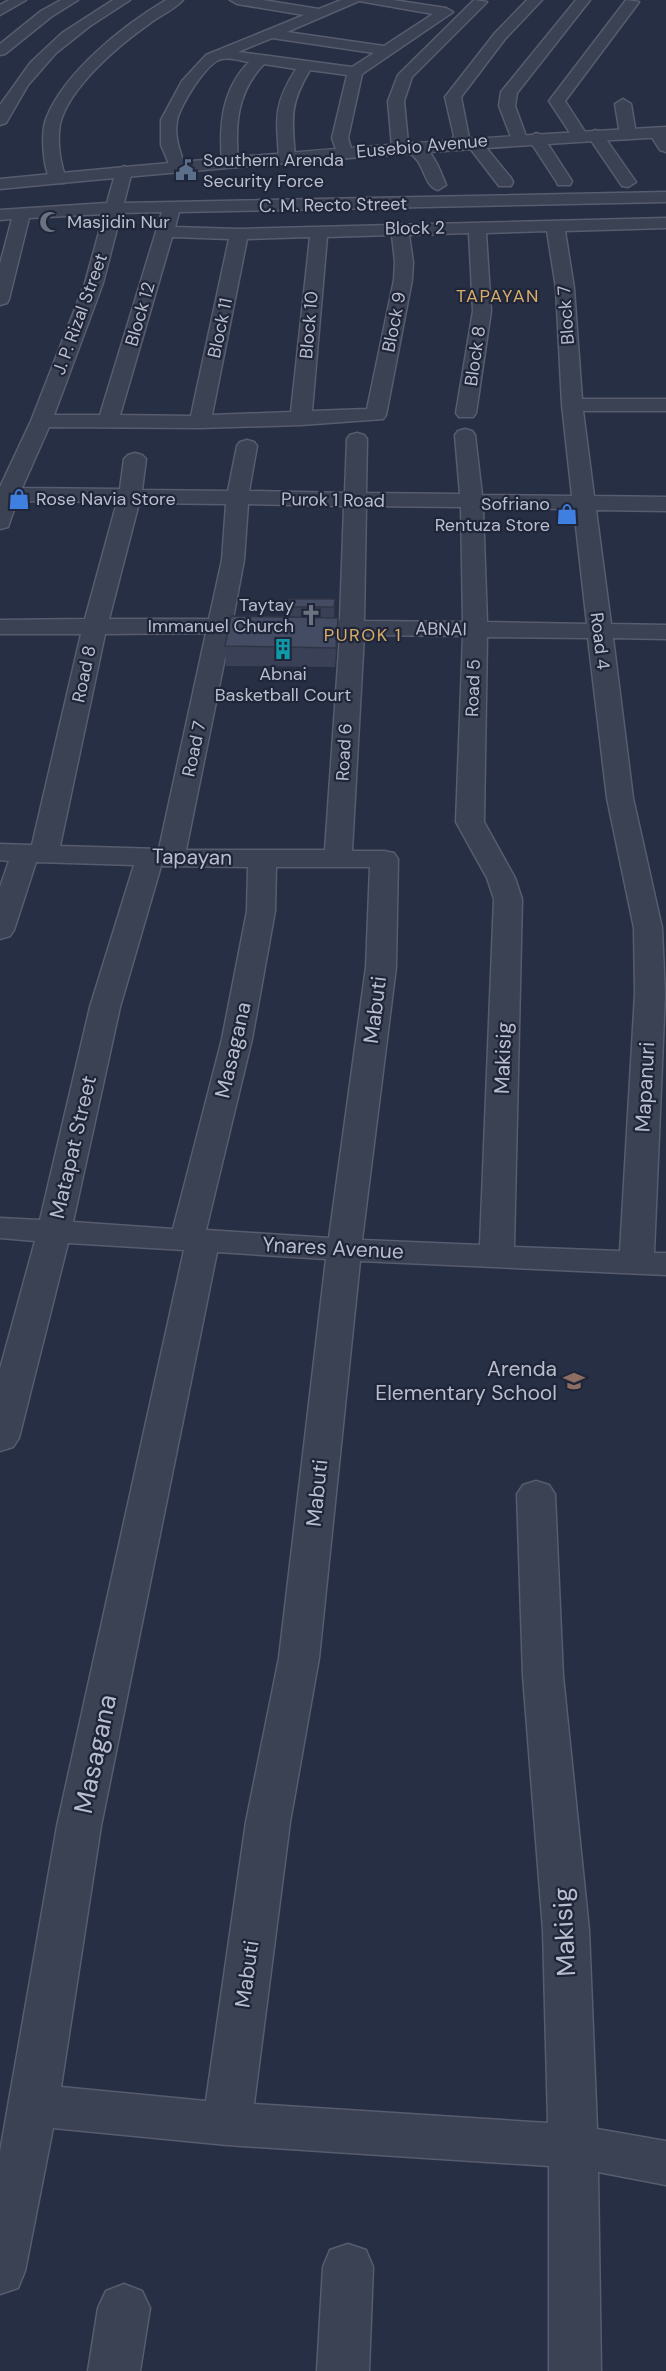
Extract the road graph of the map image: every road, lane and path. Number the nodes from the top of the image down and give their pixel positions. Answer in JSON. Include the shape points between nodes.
{"nodes":[{"id":1,"x":19,"y":0,"type":"edge"},
{"id":2,"x":71,"y":0,"type":"edge"},
{"id":3,"x":123,"y":0,"type":"edge"},
{"id":4,"x":176,"y":0,"type":"edge"},
{"id":5,"x":237,"y":0,"type":"edge"},
{"id":6,"x":365,"y":0,"type":"edge"},
{"id":7,"x":462,"y":0,"type":"edge"},
{"id":8,"x":535,"y":0,"type":"edge"},
{"id":9,"x":583,"y":0,"type":"edge"},
{"id":10,"x":632,"y":2,"type":"dead end"},
{"id":11,"x":343,"y":4,"type":"edge"},
{"id":12,"x":279,"y":7,"type":"junction"},
{"id":13,"x":316,"y":7,"type":"edge"},
{"id":14,"x":0,"y":11,"type":"edge"},
{"id":15,"x":256,"y":15,"type":"dead end"},
{"id":16,"x":434,"y":21,"type":"junction"},
{"id":17,"x":292,"y":24,"type":"junction"},
{"id":18,"x":271,"y":34,"type":"junction"},
{"id":19,"x":403,"y":41,"type":"junction"},
{"id":20,"x":245,"y":44,"type":"junction"},
{"id":21,"x":0,"y":51,"type":"edge"},
{"id":22,"x":388,"y":51,"type":"junction"},
{"id":23,"x":219,"y":54,"type":"junction"},
{"id":24,"x":260,"y":60,"type":"junction"},
{"id":25,"x":370,"y":62,"type":"junction"},
{"id":26,"x":305,"y":66,"type":"junction"},
{"id":27,"x":355,"y":72,"type":"junction"},
{"id":28,"x":623,"y":104,"type":"dead end"},
{"id":29,"x":0,"y":120,"type":"edge"},
{"id":30,"x":661,"y":132,"type":"edge"},
{"id":31,"x":628,"y":134,"type":"junction"},
{"id":32,"x":587,"y":136,"type":"junction"},
{"id":33,"x":528,"y":138,"type":"junction"},
{"id":34,"x":465,"y":142,"type":"junction"},
{"id":35,"x":406,"y":147,"type":"junction"},
{"id":36,"x":666,"y":147,"type":"edge"},
{"id":37,"x":344,"y":152,"type":"junction"},
{"id":38,"x":287,"y":157,"type":"junction"},
{"id":39,"x":230,"y":161,"type":"junction"},
{"id":40,"x":177,"y":166,"type":"junction"},
{"id":41,"x":124,"y":171,"type":"junction"},
{"id":42,"x":58,"y":179,"type":"junction"},
{"id":43,"x":564,"y":181,"type":"dead end"},
{"id":44,"x":505,"y":182,"type":"dead end"},
{"id":45,"x":628,"y":182,"type":"dead end"},
{"id":46,"x":0,"y":184,"type":"edge"},
{"id":47,"x":438,"y":185,"type":"dead end"},
{"id":48,"x":666,"y":198,"type":"edge"},
{"id":49,"x":173,"y":207,"type":"junction"},
{"id":50,"x":116,"y":208,"type":"junction"},
{"id":51,"x":22,"y":213,"type":"junction"},
{"id":52,"x":0,"y":215,"type":"edge"},
{"id":53,"x":666,"y":223,"type":"edge"},
{"id":54,"x":555,"y":226,"type":"junction"},
{"id":55,"x":477,"y":227,"type":"junction"},
{"id":56,"x":400,"y":229,"type":"junction"},
{"id":57,"x":319,"y":231,"type":"junction"},
{"id":58,"x":164,"y":232,"type":"junction"},
{"id":59,"x":239,"y":234,"type":"junction"},
{"id":60,"x":0,"y":298,"type":"edge"},
{"id":61,"x":572,"y":405,"type":"junction"},
{"id":62,"x":666,"y":405,"type":"edge"},
{"id":63,"x":301,"y":419,"type":"junction"},
{"id":64,"x":41,"y":421,"type":"junction"},
{"id":65,"x":108,"y":421,"type":"junction"},
{"id":66,"x":200,"y":422,"type":"junction"},
{"id":67,"x":466,"y":424,"type":"joint"},
{"id":68,"x":357,"y":439,"type":"dead end"},
{"id":69,"x":248,"y":446,"type":"dead end"},
{"id":70,"x":135,"y":459,"type":"dead end"},
{"id":71,"x":4,"y":494,"type":"edge"},
{"id":72,"x":130,"y":495,"type":"junction"},
{"id":73,"x":237,"y":498,"type":"junction"},
{"id":74,"x":355,"y":501,"type":"junction"},
{"id":75,"x":472,"y":502,"type":"junction"},
{"id":76,"x":583,"y":503,"type":"junction"},
{"id":77,"x":666,"y":504,"type":"edge"},
{"id":78,"x":0,"y":522,"type":"edge"},
{"id":79,"x":95,"y":626,"type":"junction"},
{"id":80,"x":219,"y":626,"type":"junction"},
{"id":81,"x":0,"y":627,"type":"edge"},
{"id":82,"x":352,"y":627,"type":"junction"},
{"id":83,"x":475,"y":630,"type":"junction"},
{"id":84,"x":599,"y":631,"type":"junction"},
{"id":85,"x":666,"y":632,"type":"edge"},
{"id":86,"x":23,"y":853,"type":"edge"},
{"id":87,"x":160,"y":857,"type":"junction"},
{"id":88,"x":262,"y":858,"type":"junction"},
{"id":89,"x":338,"y":858,"type":"junction"},
{"id":90,"x":384,"y":859,"type":"joint"},
{"id":91,"x":493,"y":862,"type":"joint"},
{"id":92,"x":636,"y":877,"type":"joint"},
{"id":93,"x":0,"y":930,"type":"edge"},
{"id":94,"x":0,"y":1228,"type":"edge"},
{"id":95,"x":54,"y":1231,"type":"junction"},
{"id":96,"x":195,"y":1239,"type":"junction"},
{"id":97,"x":344,"y":1250,"type":"junction"},
{"id":98,"x":497,"y":1257,"type":"junction"},
{"id":99,"x":651,"y":1264,"type":"edge"},
{"id":100,"x":0,"y":1438,"type":"edge"},
{"id":101,"x":536,"y":1494,"type":"dead end"},
{"id":102,"x":34,"y":2105,"type":"junction"},
{"id":103,"x":227,"y":2124,"type":"junction"},
{"id":104,"x":573,"y":2146,"type":"junction"},
{"id":105,"x":666,"y":2163,"type":"edge"},
{"id":106,"x":348,"y":2267,"type":"dead end"},
{"id":107,"x":0,"y":2271,"type":"edge"},
{"id":108,"x":124,"y":2308,"type":"dead end"},
{"id":109,"x":114,"y":2371,"type":"edge"},
{"id":110,"x":343,"y":2371,"type":"edge"},
{"id":111,"x":575,"y":2371,"type":"edge"}],
"edges":[{"from":1,"to":14,"type":"street"},
{"from":2,"to":21,"type":"street","via":[[46,14]]},
{"from":3,"to":29,"type":"street","via":[[75,30],[40,60],[14,91]]},
{"from":4,"to":42,"type":"street","via":[[134,27],[83,76],[61,106],[53,121],[53,166]]},
{"from":5,"to":12,"type":"street"},
{"from":6,"to":16,"type":"street","via":[[446,12]]},
{"from":7,"to":35,"type":"street","via":[[487,3],[405,75],[396,101]]},
{"from":8,"to":34,"type":"street","via":[[500,36],[453,97]]},
{"from":9,"to":33,"type":"street","via":[[509,92],[507,106]]},
{"from":10,"to":32,"type":"street","via":[[557,101]]},
{"from":11,"to":13,"type":"street"},
{"from":11,"to":16,"type":"street"},
{"from":12,"to":13,"type":"street"},
{"from":12,"to":15,"type":"street"},
{"from":13,"to":17,"type":"street"},
{"from":16,"to":19,"type":"street"},
{"from":17,"to":18,"type":"street"},
{"from":17,"to":19,"type":"street"},
{"from":18,"to":20,"type":"street"},
{"from":18,"to":22,"type":"street"},
{"from":19,"to":22,"type":"street"},
{"from":20,"to":23,"type":"street"},
{"from":20,"to":25,"type":"street"},
{"from":22,"to":25,"type":"street"},
{"from":23,"to":24,"type":"street"},
{"from":23,"to":40,"type":"street","via":[[187,84],[169,120],[169,144]]},
{"from":24,"to":26,"type":"street"},
{"from":24,"to":39,"type":"street","via":[[248,70],[232,101],[227,131]]},
{"from":25,"to":27,"type":"street"},
{"from":26,"to":27,"type":"street"},
{"from":26,"to":38,"type":"street","via":[[289,92],[284,113]]},
{"from":27,"to":37,"type":"street","via":[[340,138]]},
{"from":28,"to":31,"type":"street"},
{"from":30,"to":31,"type":"street","name":"Eusebio Avenue"},
{"from":30,"to":36,"type":"street"},
{"from":31,"to":32,"type":"street","name":"Eusebio Avenue"},
{"from":32,"to":33,"type":"street","name":"Eusebio Avenue"},
{"from":32,"to":45,"type":"street"},
{"from":33,"to":34,"type":"street","name":"Eusebio Avenue"},
{"from":33,"to":43,"type":"street"},
{"from":34,"to":35,"type":"street","name":"Eusebio Avenue"},
{"from":34,"to":44,"type":"street"},
{"from":35,"to":37,"type":"street","name":"Eusebio Avenue"},
{"from":35,"to":47,"type":"street","via":[[426,158]]},
{"from":37,"to":38,"type":"street","name":"Eusebio Avenue"},
{"from":38,"to":39,"type":"street","name":"Eusebio Avenue"},
{"from":39,"to":40,"type":"street","name":"Eusebio Avenue"},
{"from":40,"to":41,"type":"street","name":"Eusebio Avenue"},
{"from":41,"to":42,"type":"street","name":"Eusebio Avenue"},
{"from":41,"to":50,"type":"street","name":"J. P. Rizal Street"},
{"from":42,"to":46,"type":"street","name":"Eusebio Avenue"},
{"from":48,"to":49,"type":"street","name":"C. M. Recto Street"},
{"from":49,"to":50,"type":"street","name":"C. M. Recto Street"},
{"from":49,"to":58,"type":"street","name":"Block 12"},
{"from":50,"to":51,"type":"street","name":"C. M. Recto Street"},
{"from":50,"to":64,"type":"street","name":"J. P. Rizal Street","via":[[94,283]]},
{"from":51,"to":52,"type":"street","name":"C. M. Recto Street"},
{"from":51,"to":60,"type":"street"},
{"from":53,"to":54,"type":"street","name":"Block 2"},
{"from":54,"to":55,"type":"street","name":"Block 2"},
{"from":54,"to":61,"type":"street","name":"Block 7","via":[[565,288]]},
{"from":55,"to":56,"type":"street","name":"Block 2"},
{"from":55,"to":67,"type":"street","name":"Block 8","via":[[482,311]]},
{"from":56,"to":57,"type":"street","name":"Block 2"},
{"from":56,"to":63,"type":"street","name":"Block 9","via":[[403,280],[375,415]]},
{"from":57,"to":59,"type":"street","name":"Block 2"},
{"from":57,"to":63,"type":"street","name":"Block 10"},
{"from":58,"to":59,"type":"street","name":"Block 2"},
{"from":58,"to":65,"type":"street","name":"Block 12"},
{"from":59,"to":66,"type":"street","name":"Block 11"},
{"from":61,"to":62,"type":"street"},
{"from":61,"to":76,"type":"street","name":"Road 4"},
{"from":63,"to":66,"type":"street"},
{"from":64,"to":65,"type":"street"},
{"from":64,"to":71,"type":"street","name":"J. P. Rizal Street"},
{"from":65,"to":66,"type":"street"},
{"from":67,"to":75,"type":"street","name":"Road 5"},
{"from":68,"to":74,"type":"street","name":"Road 6"},
{"from":69,"to":73,"type":"street","name":"Road 7"},
{"from":70,"to":72,"type":"street","name":"Road 8"},
{"from":71,"to":72,"type":"street","name":"Purok 1 Road"},
{"from":71,"to":78,"type":"street","name":"J. P. Rizal Street"},
{"from":72,"to":73,"type":"street","name":"Purok 1 Road"},
{"from":72,"to":79,"type":"street","name":"Road 8"},
{"from":73,"to":74,"type":"street","name":"Purok 1 Road"},
{"from":73,"to":80,"type":"street","name":"Road 7","via":[[233,560]]},
{"from":74,"to":75,"type":"street","name":"Purok 1 Road"},
{"from":74,"to":82,"type":"street","name":"Road 6"},
{"from":75,"to":76,"type":"street","name":"Purok 1 Road"},
{"from":75,"to":83,"type":"street","name":"Road 5"},
{"from":76,"to":77,"type":"street","name":"Purok 1 Road"},
{"from":76,"to":84,"type":"street","name":"Road 4"},
{"from":79,"to":80,"type":"street","name":"ABNAI"},
{"from":79,"to":81,"type":"street","name":"ABNAI"},
{"from":79,"to":86,"type":"street","name":"Road 8"},
{"from":80,"to":82,"type":"street","name":"ABNAI"},
{"from":80,"to":87,"type":"street","name":"Road 7"},
{"from":82,"to":83,"type":"street","name":"ABNAI"},
{"from":82,"to":89,"type":"street","name":"Road 6"},
{"from":83,"to":84,"type":"street","name":"ABNAI"},
{"from":83,"to":91,"type":"street","name":"Road 5","via":[[470,822]]},
{"from":84,"to":85,"type":"street","name":"ABNAI"},
{"from":84,"to":92,"type":"street","name":"Road 4","via":[[620,798]]},
{"from":86,"to":87,"type":"street","name":"Tapayan"},
{"from":86,"to":93,"type":"street","name":"Road 8"},
{"from":87,"to":88,"type":"street","name":"Tapayan"},
{"from":87,"to":95,"type":"street","name":"Matapat Street","via":[[105,1007]]},
{"from":88,"to":89,"type":"street","name":"Tapayan"},
{"from":88,"to":96,"type":"street","name":"Masagana","via":[[261,911]]},
{"from":89,"to":90,"type":"street","name":"Tapayan"},
{"from":90,"to":97,"type":"street","name":"Mabuti","via":[[381,967]]},
{"from":91,"to":98,"type":"street","name":"Makisig","via":[[508,899]]},
{"from":92,"to":99,"type":"street","name":"Mapanuri","via":[[648,928]]},
{"from":94,"to":95,"type":"street","name":"Ynares Avenue"},
{"from":95,"to":96,"type":"street","name":"Ynares Avenue"},
{"from":95,"to":100,"type":"street","name":"Matapat Street"},
{"from":96,"to":97,"type":"street","name":"Ynares Avenue"},
{"from":96,"to":102,"type":"street","name":"Masagana","via":[[79,1826]]},
{"from":97,"to":98,"type":"street","name":"Ynares Avenue"},
{"from":97,"to":103,"type":"street","name":"Mabuti","via":[[299,1658],[268,1822]]},
{"from":98,"to":99,"type":"street","name":"Ynares Avenue"},
{"from":101,"to":104,"type":"street","name":"Makisig","via":[[543,1676],[566,1930]]},
{"from":102,"to":103,"type":"street"},
{"from":102,"to":107,"type":"street","name":"Masagana"},
{"from":103,"to":104,"type":"street"},
{"from":104,"to":105,"type":"street"},
{"from":104,"to":111,"type":"street","name":"Makisig"},
{"from":106,"to":110,"type":"street"},
{"from":108,"to":109,"type":"street"}]}
